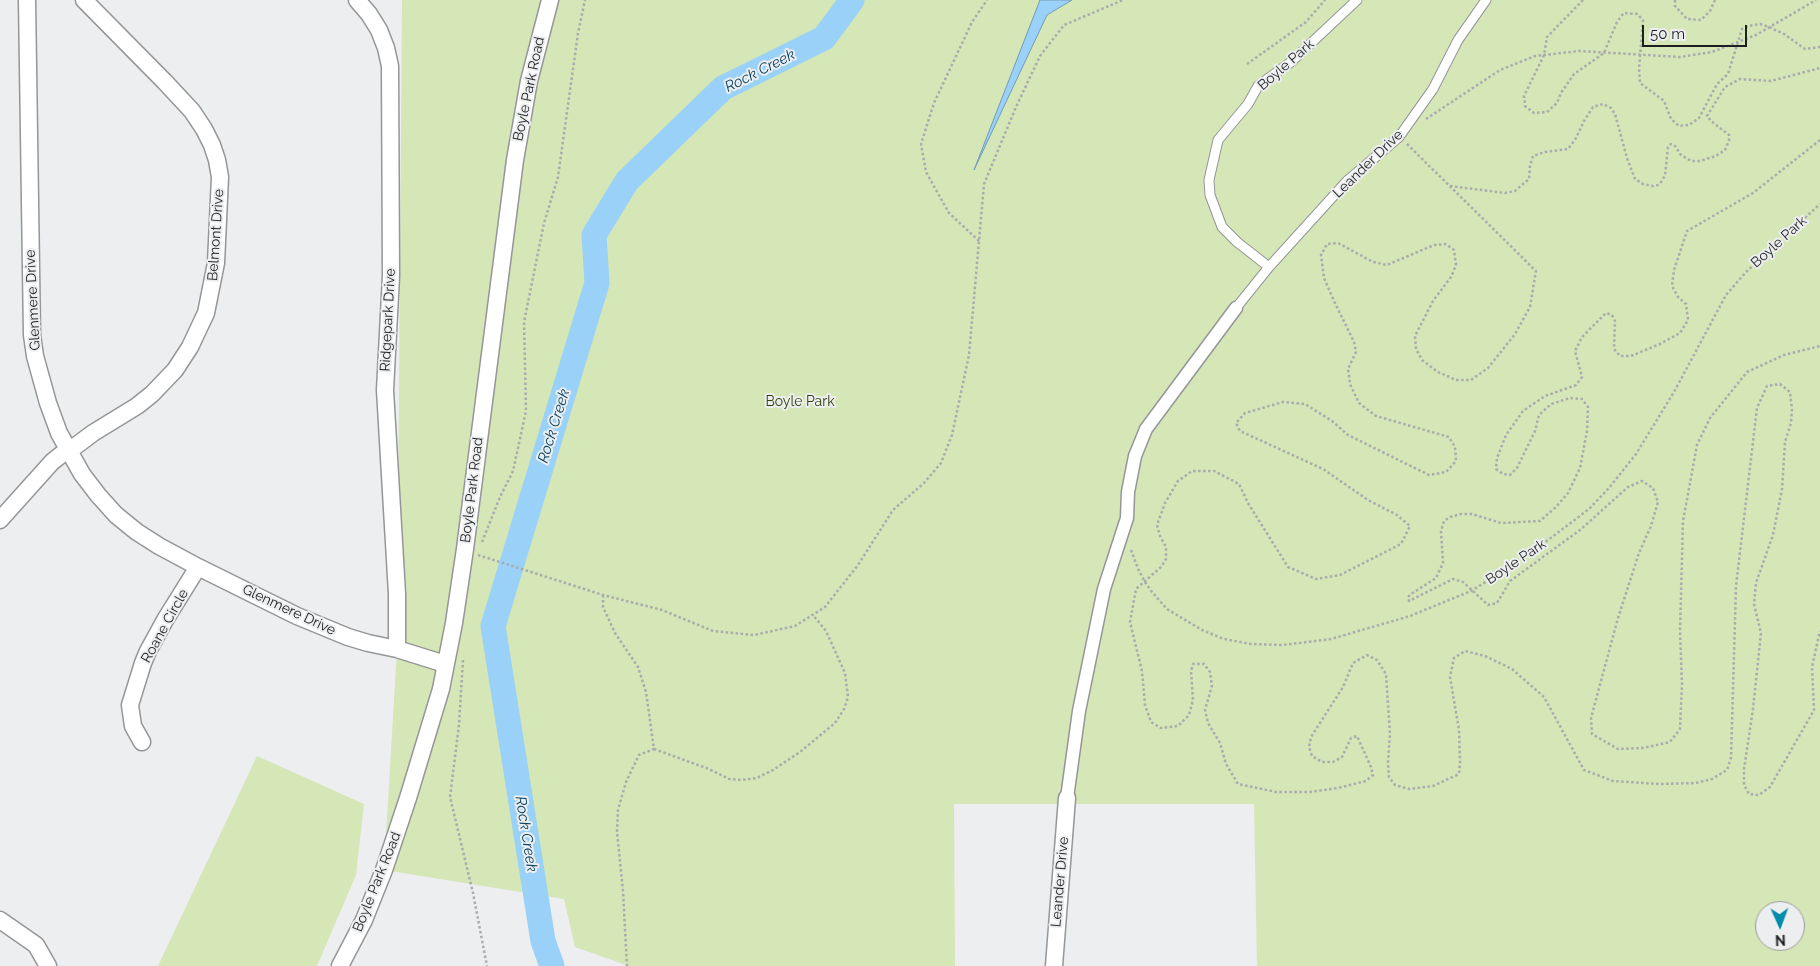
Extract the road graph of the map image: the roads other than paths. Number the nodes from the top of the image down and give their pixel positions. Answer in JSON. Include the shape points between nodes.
{"nodes":[{"id":1,"x":27,"y":0,"type":"edge"},
{"id":2,"x":84,"y":0,"type":"edge"},
{"id":3,"x":357,"y":0,"type":"edge"},
{"id":4,"x":550,"y":0,"type":"edge"},
{"id":5,"x":1357,"y":0,"type":"edge"},
{"id":6,"x":1486,"y":0,"type":"edge"},
{"id":7,"x":1269,"y":267,"type":"junction"},
{"id":8,"x":1236,"y":308,"type":"joint"},
{"id":9,"x":69,"y":451,"type":"junction"},
{"id":10,"x":0,"y":520,"type":"edge"},
{"id":11,"x":198,"y":568,"type":"junction"},
{"id":12,"x":397,"y":649,"type":"junction"},
{"id":13,"x":445,"y":664,"type":"junction"},
{"id":14,"x":142,"y":742,"type":"dead end"},
{"id":15,"x":1067,"y":798,"type":"joint"},
{"id":16,"x":0,"y":920,"type":"edge"},
{"id":17,"x":48,"y":966,"type":"edge"},
{"id":18,"x":340,"y":966,"type":"edge"},
{"id":19,"x":1054,"y":966,"type":"edge"}],
"edges":[{"from":1,"to":9,"type":"street","name":"Glenmere Drive","via":[[32,335],[48,403]]},
{"from":2,"to":9,"type":"street","name":"Belmont Drive","via":[[192,111],[212,145],[220,177],[216,262],[209,305],[190,347],[152,394]]},
{"from":3,"to":12,"type":"street","name":"Ridgepark Drive","via":[[379,30],[390,66],[391,276],[385,390],[397,594]]},
{"from":4,"to":13,"type":"street","name":"Boyle Park Road","via":[[529,81],[515,160],[465,549]]},
{"from":5,"to":7,"type":"lane","name":"Boyle Park","via":[[1292,62],[1258,86],[1248,104],[1218,140],[1210,195],[1222,227]]},
{"from":6,"to":7,"type":"lane","name":"Leander Drive","via":[[1458,40],[1433,89],[1399,137],[1347,181]]},
{"from":7,"to":8,"type":"lane"},
{"from":8,"to":15,"type":"street","via":[[1146,429],[1136,456],[1128,492],[1127,518],[1104,589],[1085,683]]},
{"from":9,"to":10,"type":"street","name":"Belmont Drive","via":[[52,462]]},
{"from":9,"to":11,"type":"street","name":"Glenmere Drive","via":[[82,474],[116,514],[137,532]]},
{"from":11,"to":12,"type":"street","name":"Glenmere Drive","via":[[348,637]]},
{"from":11,"to":14,"type":"street","name":"Roane Circle","via":[[165,620],[143,663],[130,705],[133,726]]},
{"from":12,"to":13,"type":"street","name":"Glenmere Drive"},
{"from":13,"to":18,"type":"street","name":"Boyle Park Road","via":[[423,751],[384,870],[364,920]]},
{"from":15,"to":19,"type":"street","name":"Leander Drive"},
{"from":16,"to":17,"type":"street","via":[[36,945]]}]}
